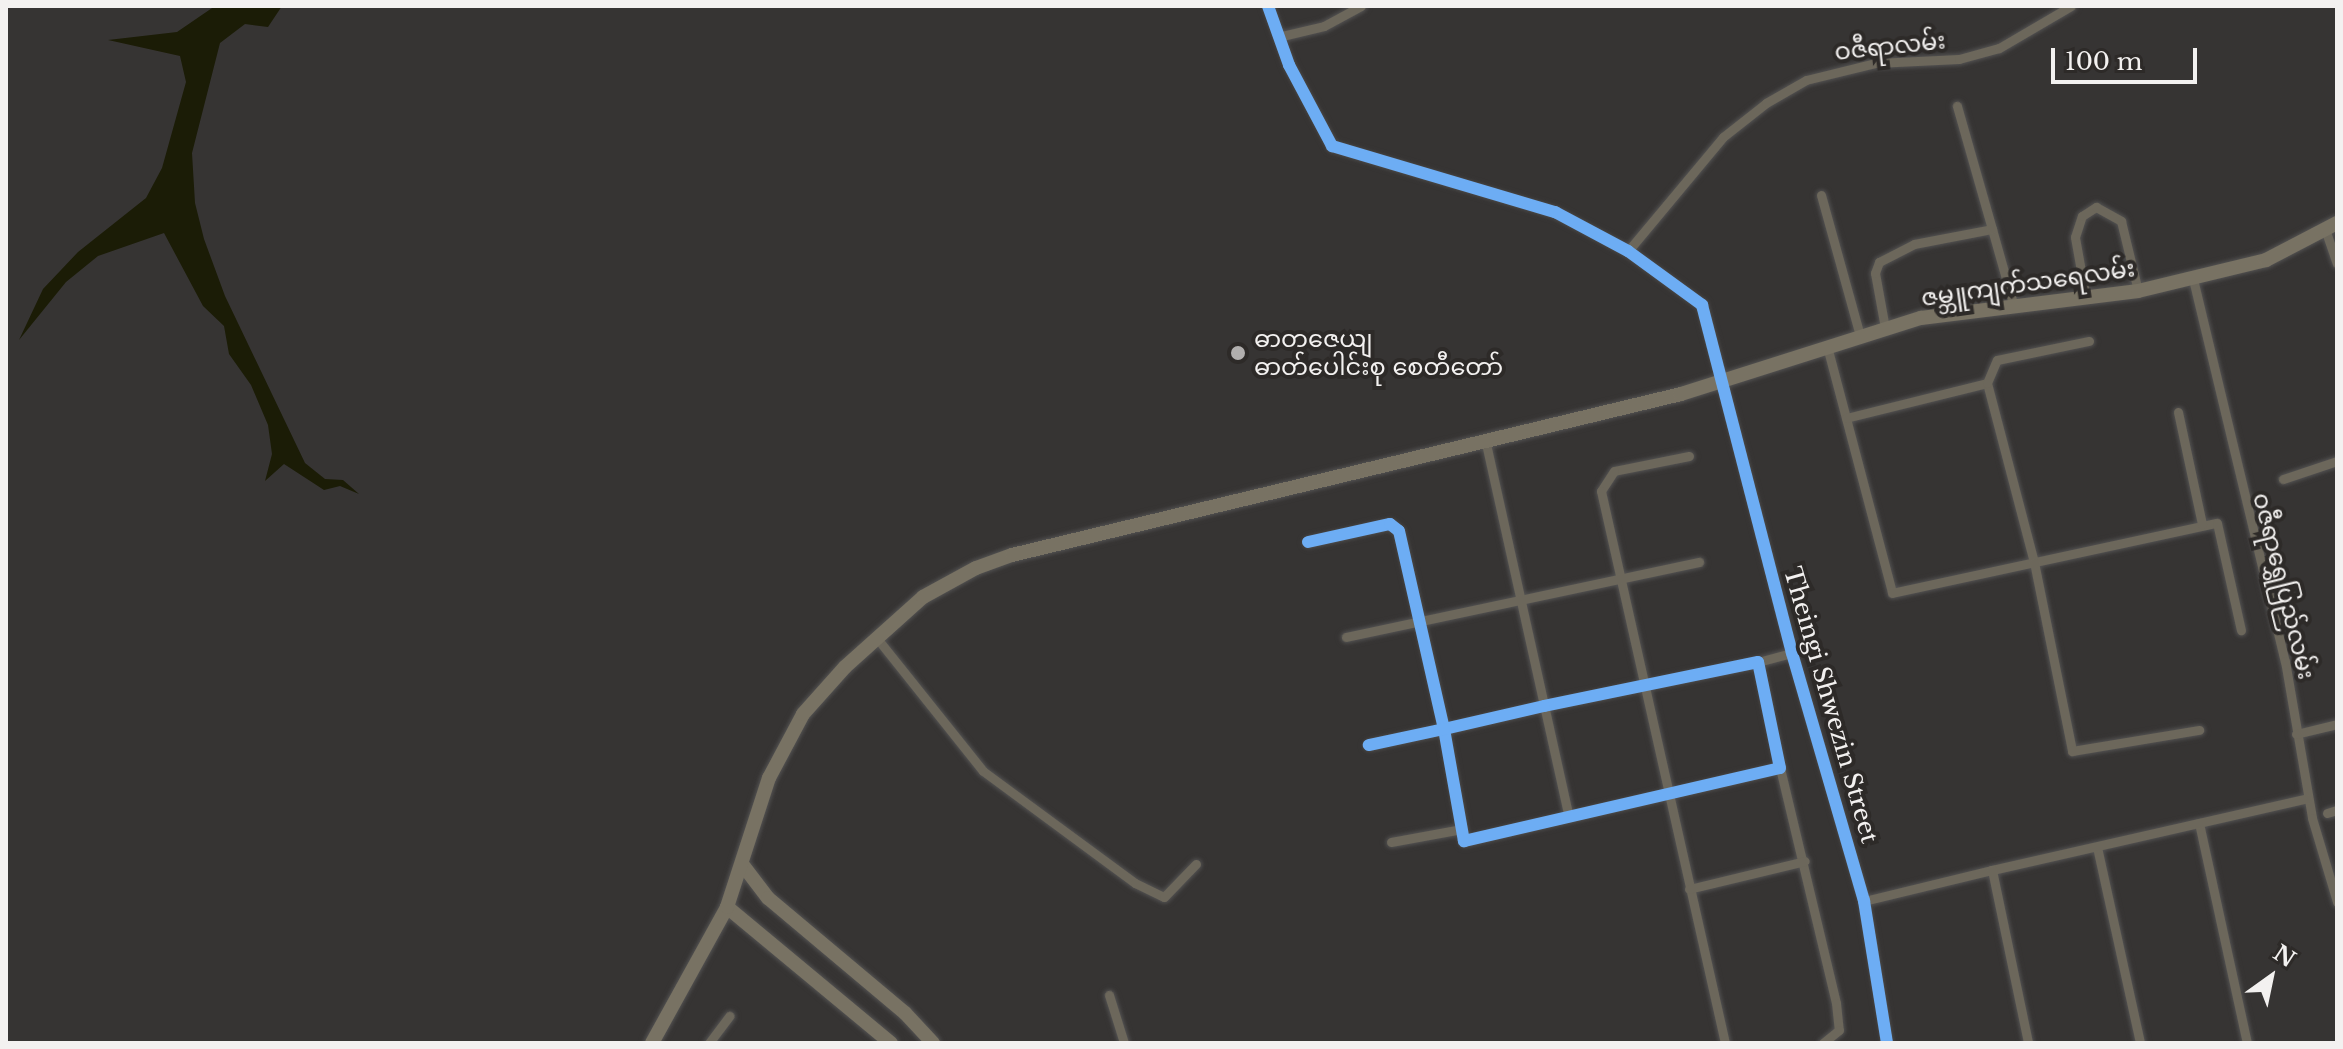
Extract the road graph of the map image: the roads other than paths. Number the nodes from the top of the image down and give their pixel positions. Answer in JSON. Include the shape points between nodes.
{"nodes":[{"id":1,"x":1268,"y":6,"type":"edge"},
{"id":2,"x":1361,"y":6,"type":"edge"},
{"id":3,"x":2069,"y":7,"type":"edge"},
{"id":4,"x":1282,"y":36,"type":"junction"},
{"id":5,"x":1957,"y":106,"type":"dead end"},
{"id":6,"x":1821,"y":195,"type":"dead end"},
{"id":7,"x":2331,"y":226,"type":"edge"},
{"id":8,"x":1992,"y":229,"type":"junction"},
{"id":9,"x":1628,"y":251,"type":"junction"},
{"id":10,"x":2337,"y":263,"type":"edge"},
{"id":11,"x":2193,"y":279,"type":"junction"},
{"id":12,"x":2138,"y":291,"type":"junction"},
{"id":13,"x":2086,"y":299,"type":"junction"},
{"id":14,"x":2014,"y":307,"type":"junction"},
{"id":15,"x":1885,"y":328,"type":"junction"},
{"id":16,"x":1860,"y":336,"type":"junction"},
{"id":17,"x":2089,"y":341,"type":"dead end"},
{"id":18,"x":1828,"y":350,"type":"junction"},
{"id":19,"x":1722,"y":382,"type":"junction"},
{"id":20,"x":1987,"y":383,"type":"junction"},
{"id":21,"x":2178,"y":412,"type":"dead end"},
{"id":22,"x":1846,"y":418,"type":"junction"},
{"id":23,"x":1485,"y":439,"type":"junction"},
{"id":24,"x":1689,"y":456,"type":"dead end"},
{"id":25,"x":2337,"y":461,"type":"edge"},
{"id":26,"x":2283,"y":479,"type":"dead end"},
{"id":27,"x":2202,"y":524,"type":"junction"},
{"id":28,"x":1308,"y":542,"type":"dead end"},
{"id":29,"x":1699,"y":562,"type":"dead end"},
{"id":30,"x":2034,"y":562,"type":"junction"},
{"id":31,"x":1619,"y":578,"type":"junction"},
{"id":32,"x":1522,"y":598,"type":"junction"},
{"id":33,"x":1420,"y":620,"type":"junction"},
{"id":34,"x":2241,"y":630,"type":"dead end"},
{"id":35,"x":876,"y":637,"type":"junction"},
{"id":36,"x":1346,"y":637,"type":"dead end"},
{"id":37,"x":1792,"y":653,"type":"junction"},
{"id":38,"x":1758,"y":662,"type":"junction"},
{"id":39,"x":1642,"y":686,"type":"junction"},
{"id":40,"x":1544,"y":706,"type":"junction"},
{"id":41,"x":2337,"y":724,"type":"edge"},
{"id":42,"x":1444,"y":729,"type":"junction"},
{"id":43,"x":2199,"y":730,"type":"dead end"},
{"id":44,"x":2296,"y":734,"type":"junction"},
{"id":45,"x":1369,"y":745,"type":"dead end"},
{"id":46,"x":1780,"y":768,"type":"junction"},
{"id":47,"x":1667,"y":794,"type":"junction"},
{"id":48,"x":2308,"y":798,"type":"junction"},
{"id":49,"x":1568,"y":813,"type":"junction"},
{"id":50,"x":2199,"y":823,"type":"junction"},
{"id":51,"x":1462,"y":829,"type":"junction"},
{"id":52,"x":1391,"y":842,"type":"dead end"},
{"id":53,"x":2097,"y":847,"type":"junction"},
{"id":54,"x":1805,"y":861,"type":"junction"},
{"id":55,"x":742,"y":864,"type":"junction"},
{"id":56,"x":1196,"y":864,"type":"dead end"},
{"id":57,"x":1992,"y":870,"type":"junction"},
{"id":58,"x":1689,"y":889,"type":"junction"},
{"id":59,"x":1864,"y":901,"type":"junction"},
{"id":60,"x":2337,"y":902,"type":"edge"},
{"id":61,"x":727,"y":907,"type":"junction"},
{"id":62,"x":1109,"y":995,"type":"dead end"},
{"id":63,"x":729,"y":1016,"type":"dead end"},
{"id":64,"x":652,"y":1043,"type":"edge"},
{"id":65,"x":709,"y":1043,"type":"edge"},
{"id":66,"x":891,"y":1043,"type":"edge"},
{"id":67,"x":933,"y":1043,"type":"edge"},
{"id":68,"x":1124,"y":1043,"type":"edge"},
{"id":69,"x":1725,"y":1043,"type":"edge"},
{"id":70,"x":1823,"y":1043,"type":"edge"},
{"id":71,"x":1887,"y":1043,"type":"edge"},
{"id":72,"x":2028,"y":1043,"type":"edge"},
{"id":73,"x":2140,"y":1043,"type":"edge"},
{"id":74,"x":2247,"y":1043,"type":"edge"}],
"edges":[{"from":1,"to":4,"type":"street","name":"Theingi Shwezin Street"},
{"from":2,"to":4,"type":"street","via":[[1324,26]]},
{"from":3,"to":9,"type":"street","name":"ဝဇီရာလမ်း","via":[[1999,48],[1959,59],[1876,63],[1806,80],[1723,137]]},
{"from":4,"to":9,"type":"street","name":"Theingi Shwezin Street","via":[[1289,65],[1332,146],[1555,212]]},
{"from":5,"to":8,"type":"street"},
{"from":6,"to":16,"type":"street"},
{"from":7,"to":10,"type":"street"},
{"from":7,"to":11,"type":"main road","name":"ဇမ္ဘူကျက်သရေလမ်း","via":[[2266,260]]},
{"from":8,"to":14,"type":"street"},
{"from":8,"to":15,"type":"street","via":[[1914,244],[1879,262],[1875,273]]},
{"from":9,"to":19,"type":"street","name":"Theingi Shwezin Street","via":[[1702,305]]},
{"from":11,"to":12,"type":"main road","name":"ဇမ္ဘူကျက်သရေလမ်း"},
{"from":11,"to":44,"type":"street","name":"ဝဇီရာရွှေပြည်လမ်း","via":[[2285,661]]},
{"from":12,"to":13,"type":"main road","name":"ဇမ္ဘူကျက်သရေလမ်း"},
{"from":12,"to":13,"type":"street","via":[[2121,221],[2096,207],[2082,216],[2075,237]]},
{"from":13,"to":14,"type":"main road","name":"ဇမ္ဘူကျက်သရေလမ်း"},
{"from":14,"to":15,"type":"main road","name":"ဇမ္ဘူကျက်သရေလမ်း"},
{"from":15,"to":16,"type":"main road","name":"ဇမ္ဘူကျက်သရေလမ်း"},
{"from":16,"to":18,"type":"main road","name":"ဇမ္ဘူကျက်သရေလမ်း"},
{"from":17,"to":20,"type":"street","via":[[1997,360]]},
{"from":18,"to":19,"type":"main road","name":"ဇမ္ဘူကျက်သရေလမ်း"},
{"from":18,"to":22,"type":"street"},
{"from":19,"to":23,"type":"main road","name":"ဇမ္ဘူကျက်သရေလမ်း"},
{"from":19,"to":37,"type":"street","name":"Theingi Shwezin Street"},
{"from":20,"to":22,"type":"street"},
{"from":20,"to":30,"type":"street"},
{"from":21,"to":27,"type":"street"},
{"from":22,"to":30,"type":"street","via":[[1892,593]]},
{"from":23,"to":32,"type":"street"},
{"from":23,"to":35,"type":"main road","name":"ဇမ္ဘူကျက်သရေလမ်း","via":[[1012,555],[923,597]]},
{"from":24,"to":31,"type":"street","via":[[1614,471],[1603,481]]},
{"from":25,"to":26,"type":"street"},
{"from":27,"to":30,"type":"street"},
{"from":27,"to":34,"type":"street","via":[[2217,523]]},
{"from":28,"to":33,"type":"street","via":[[1395,526]]},
{"from":29,"to":31,"type":"street"},
{"from":30,"to":43,"type":"street","via":[[2072,751]]},
{"from":31,"to":32,"type":"street"},
{"from":31,"to":39,"type":"street"},
{"from":32,"to":33,"type":"street"},
{"from":32,"to":40,"type":"street"},
{"from":33,"to":36,"type":"street"},
{"from":33,"to":42,"type":"street"},
{"from":35,"to":55,"type":"main road","name":"ဇမ္ဘူကျက်သရေလမ်း","via":[[803,714],[781,750]]},
{"from":35,"to":56,"type":"street","via":[[983,771],[1135,883],[1164,897]]},
{"from":37,"to":38,"type":"street"},
{"from":37,"to":59,"type":"street","name":"Theingi Shwezin Street"},
{"from":38,"to":39,"type":"street"},
{"from":38,"to":46,"type":"street"},
{"from":39,"to":40,"type":"street"},
{"from":39,"to":47,"type":"street"},
{"from":40,"to":42,"type":"street"},
{"from":40,"to":49,"type":"street"},
{"from":41,"to":44,"type":"street"},
{"from":42,"to":45,"type":"street"},
{"from":42,"to":51,"type":"street"},
{"from":44,"to":48,"type":"street","name":"ဝဇီရာရွှေပြည်လမ်း"},
{"from":46,"to":47,"type":"street"},
{"from":46,"to":54,"type":"street"},
{"from":47,"to":49,"type":"street"},
{"from":47,"to":58,"type":"street"},
{"from":48,"to":50,"type":"street"},
{"from":48,"to":60,"type":"street","name":"ဝဇီရာရွှေပြည်လမ်း"},
{"from":49,"to":51,"type":"street","via":[[1464,841]]},
{"from":50,"to":53,"type":"street"},
{"from":50,"to":74,"type":"street"},
{"from":51,"to":52,"type":"street"},
{"from":53,"to":57,"type":"street"},
{"from":53,"to":73,"type":"street"},
{"from":54,"to":58,"type":"street"},
{"from":54,"to":70,"type":"street","via":[[1839,1030]]},
{"from":55,"to":61,"type":"main road","name":"ဇမ္ဘူကျက်သရေလမ်း"},
{"from":55,"to":67,"type":"main road","via":[[768,898],[905,1013]]},
{"from":57,"to":59,"type":"street"},
{"from":57,"to":72,"type":"street"},
{"from":58,"to":69,"type":"street"},
{"from":59,"to":71,"type":"street","name":"Theingi Shwezin Street"},
{"from":61,"to":64,"type":"main road","name":"ဇမ္ဘူကျက်သရေလမ်း"},
{"from":61,"to":66,"type":"main road"},
{"from":62,"to":68,"type":"street"},
{"from":63,"to":65,"type":"street"}]}
